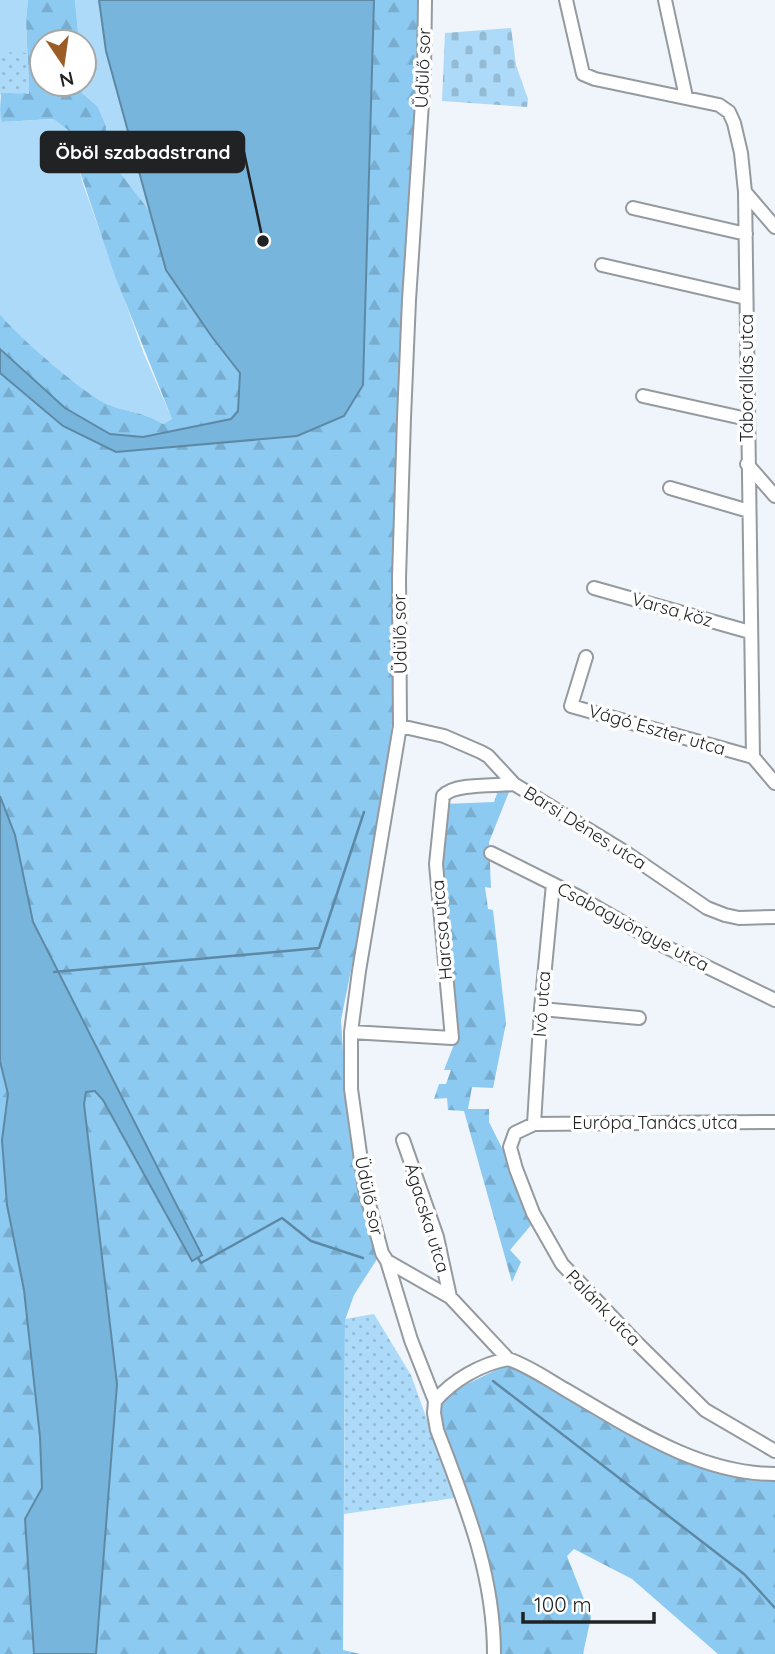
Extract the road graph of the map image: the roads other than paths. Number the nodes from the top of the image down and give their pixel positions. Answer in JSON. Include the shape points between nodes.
{"nodes":[{"id":1,"x":425,"y":0,"type":"edge"},
{"id":2,"x":566,"y":0,"type":"edge"},
{"id":3,"x":665,"y":0,"type":"edge"},
{"id":4,"x":686,"y":97,"type":"junction"},
{"id":5,"x":744,"y":192,"type":"junction"},
{"id":6,"x":633,"y":208,"type":"dead end"},
{"id":7,"x":775,"y":227,"type":"edge"},
{"id":8,"x":746,"y":234,"type":"junction"},
{"id":9,"x":602,"y":265,"type":"dead end"},
{"id":10,"x":747,"y":298,"type":"junction"},
{"id":11,"x":643,"y":396,"type":"dead end"},
{"id":12,"x":747,"y":419,"type":"junction"},
{"id":13,"x":747,"y":464,"type":"junction"},
{"id":14,"x":670,"y":488,"type":"dead end"},
{"id":15,"x":775,"y":496,"type":"edge"},
{"id":16,"x":749,"y":511,"type":"junction"},
{"id":17,"x":594,"y":588,"type":"dead end"},
{"id":18,"x":750,"y":632,"type":"junction"},
{"id":19,"x":586,"y":657,"type":"dead end"},
{"id":20,"x":400,"y":726,"type":"junction"},
{"id":21,"x":753,"y":757,"type":"junction"},
{"id":22,"x":775,"y":783,"type":"edge"},
{"id":23,"x":514,"y":784,"type":"junction"},
{"id":24,"x":491,"y":853,"type":"dead end"},
{"id":25,"x":553,"y":884,"type":"junction"},
{"id":26,"x":775,"y":917,"type":"edge"},
{"id":27,"x":775,"y":1000,"type":"edge"},
{"id":28,"x":541,"y":1009,"type":"junction"},
{"id":29,"x":639,"y":1018,"type":"dead end"},
{"id":30,"x":351,"y":1032,"type":"junction"},
{"id":31,"x":775,"y":1122,"type":"edge"},
{"id":32,"x":534,"y":1124,"type":"junction"},
{"id":33,"x":403,"y":1140,"type":"dead end"},
{"id":34,"x":387,"y":1261,"type":"junction"},
{"id":35,"x":450,"y":1297,"type":"junction"},
{"id":36,"x":509,"y":1359,"type":"junction"},
{"id":37,"x":435,"y":1401,"type":"junction"},
{"id":38,"x":775,"y":1451,"type":"edge"},
{"id":39,"x":775,"y":1474,"type":"edge"},
{"id":40,"x":494,"y":1654,"type":"edge"}],
"edges":[{"from":1,"to":20,"type":"street","name":"Üdülő sor","via":[[404,418]]},
{"from":2,"to":4,"type":"street","via":[[583,74]]},
{"from":3,"to":4,"type":"street"},
{"from":4,"to":5,"type":"street","name":"Táborállás utca","via":[[729,112],[741,153]]},
{"from":5,"to":7,"type":"street"},
{"from":5,"to":8,"type":"street","name":"Táborállás utca"},
{"from":6,"to":8,"type":"street"},
{"from":8,"to":10,"type":"street","name":"Táborállás utca"},
{"from":9,"to":10,"type":"street"},
{"from":10,"to":12,"type":"street","name":"Táborállás utca"},
{"from":11,"to":12,"type":"street"},
{"from":12,"to":13,"type":"street","name":"Táborállás utca"},
{"from":13,"to":15,"type":"street"},
{"from":13,"to":16,"type":"street","name":"Táborállás utca"},
{"from":14,"to":16,"type":"street"},
{"from":16,"to":18,"type":"street","name":"Táborállás utca"},
{"from":17,"to":18,"type":"street","name":"Varsa köz"},
{"from":18,"to":21,"type":"street","name":"Táborállás utca"},
{"from":19,"to":21,"type":"street","name":"Vágó Eszter utca","via":[[570,706]]},
{"from":20,"to":23,"type":"street","name":"Barsi Dénes utca","via":[[444,736],[481,752]]},
{"from":20,"to":30,"type":"street","name":"Üdülő sor"},
{"from":21,"to":22,"type":"street"},
{"from":23,"to":26,"type":"street","name":"Barsi Dénes utca","via":[[707,908],[739,918]]},
{"from":23,"to":30,"type":"street","name":"Harcsa utca","via":[[454,787],[443,796],[436,864],[452,1038]]},
{"from":24,"to":25,"type":"street","name":"Csabagyöngye utca"},
{"from":25,"to":27,"type":"street","name":"Csabagyöngye utca","via":[[660,944]]},
{"from":25,"to":28,"type":"street","name":"Ivó utca"},
{"from":28,"to":29,"type":"street"},
{"from":28,"to":32,"type":"street","name":"Ivó utca"},
{"from":30,"to":34,"type":"street","name":"Üdülő sor","via":[[351,1089],[365,1189]]},
{"from":31,"to":32,"type":"street","name":"Európa Tanács utca"},
{"from":32,"to":38,"type":"street","name":"Palánk utca","via":[[515,1133],[510,1147],[533,1213],[562,1265],[705,1410]]},
{"from":33,"to":35,"type":"street","name":"Ágacska utca","via":[[437,1237]]},
{"from":34,"to":35,"type":"street"},
{"from":34,"to":37,"type":"street","name":"Üdülő sor"},
{"from":35,"to":36,"type":"street"},
{"from":36,"to":37,"type":"street","via":[[446,1387]]},
{"from":36,"to":39,"type":"street","via":[[659,1443],[707,1463]]},
{"from":37,"to":40,"type":"street","name":"Üdülő sor","via":[[437,1430],[484,1564]]}]}
